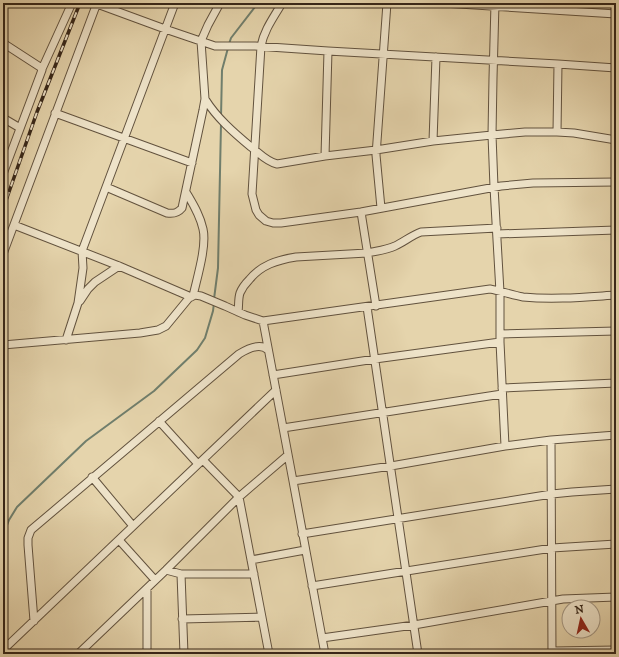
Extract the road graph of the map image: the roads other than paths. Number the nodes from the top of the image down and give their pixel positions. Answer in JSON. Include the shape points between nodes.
{"nodes":[{"id":1,"x":72,"y":3,"type":"edge"},
{"id":2,"x":97,"y":3,"type":"edge"},
{"id":3,"x":175,"y":3,"type":"edge"},
{"id":4,"x":220,"y":3,"type":"edge"},
{"id":5,"x":282,"y":3,"type":"edge"},
{"id":6,"x":386,"y":3,"type":"edge"},
{"id":7,"x":443,"y":3,"type":"edge"},
{"id":8,"x":495,"y":5,"type":"edge"},
{"id":9,"x":562,"y":7,"type":"edge"},
{"id":10,"x":616,"y":14,"type":"edge"},
{"id":11,"x":165,"y":29,"type":"junction"},
{"id":12,"x":201,"y":41,"type":"junction"},
{"id":13,"x":3,"y":42,"type":"edge"},
{"id":14,"x":261,"y":46,"type":"junction"},
{"id":15,"x":328,"y":52,"type":"junction"},
{"id":16,"x":383,"y":54,"type":"junction"},
{"id":17,"x":436,"y":57,"type":"junction"},
{"id":18,"x":493,"y":60,"type":"junction"},
{"id":19,"x":558,"y":64,"type":"junction"},
{"id":20,"x":616,"y":68,"type":"edge"},
{"id":21,"x":42,"y":69,"type":"junction"},
{"id":22,"x":205,"y":99,"type":"junction"},
{"id":23,"x":55,"y":113,"type":"junction"},
{"id":24,"x":3,"y":118,"type":"edge"},
{"id":25,"x":20,"y":128,"type":"junction"},
{"id":26,"x":557,"y":132,"type":"junction"},
{"id":27,"x":492,"y":135,"type":"junction"},
{"id":28,"x":125,"y":138,"type":"junction"},
{"id":29,"x":616,"y":140,"type":"edge"},
{"id":30,"x":433,"y":141,"type":"junction"},
{"id":31,"x":254,"y":150,"type":"junction"},
{"id":32,"x":376,"y":150,"type":"junction"},
{"id":33,"x":325,"y":156,"type":"junction"},
{"id":34,"x":192,"y":163,"type":"junction"},
{"id":35,"x":3,"y":174,"type":"edge"},
{"id":36,"x":616,"y":182,"type":"edge"},
{"id":37,"x":106,"y":187,"type":"junction"},
{"id":38,"x":494,"y":187,"type":"junction"},
{"id":39,"x":186,"y":192,"type":"junction"},
{"id":40,"x":381,"y":208,"type":"junction"},
{"id":41,"x":361,"y":212,"type":"junction"},
{"id":42,"x":14,"y":225,"type":"junction"},
{"id":43,"x":616,"y":230,"type":"edge"},
{"id":44,"x":497,"y":231,"type":"junction"},
{"id":45,"x":82,"y":251,"type":"junction"},
{"id":46,"x":367,"y":252,"type":"junction"},
{"id":47,"x":3,"y":254,"type":"edge"},
{"id":48,"x":119,"y":266,"type":"junction"},
{"id":49,"x":500,"y":292,"type":"junction"},
{"id":50,"x":616,"y":295,"type":"edge"},
{"id":51,"x":192,"y":296,"type":"junction"},
{"id":52,"x":78,"y":303,"type":"junction"},
{"id":53,"x":376,"y":306,"type":"junction"},
{"id":54,"x":367,"y":307,"type":"junction"},
{"id":55,"x":238,"y":312,"type":"junction"},
{"id":56,"x":263,"y":321,"type":"junction"},
{"id":57,"x":616,"y":331,"type":"edge"},
{"id":58,"x":500,"y":338,"type":"junction"},
{"id":59,"x":66,"y":340,"type":"junction"},
{"id":60,"x":3,"y":345,"type":"edge"},
{"id":61,"x":268,"y":350,"type":"junction"},
{"id":62,"x":375,"y":359,"type":"junction"},
{"id":63,"x":273,"y":375,"type":"junction"},
{"id":64,"x":616,"y":384,"type":"edge"},
{"id":65,"x":276,"y":390,"type":"junction"},
{"id":66,"x":502,"y":391,"type":"junction"},
{"id":67,"x":383,"y":413,"type":"junction"},
{"id":68,"x":159,"y":421,"type":"junction"},
{"id":69,"x":283,"y":428,"type":"junction"},
{"id":70,"x":616,"y":435,"type":"edge"},
{"id":71,"x":551,"y":440,"type":"junction"},
{"id":72,"x":505,"y":446,"type":"junction"},
{"id":73,"x":288,"y":455,"type":"junction"},
{"id":74,"x":200,"y":462,"type":"junction"},
{"id":75,"x":391,"y":466,"type":"junction"},
{"id":76,"x":92,"y":477,"type":"junction"},
{"id":77,"x":293,"y":481,"type":"junction"},
{"id":78,"x":616,"y":490,"type":"edge"},
{"id":79,"x":552,"y":494,"type":"junction"},
{"id":80,"x":239,"y":497,"type":"junction"},
{"id":81,"x":398,"y":518,"type":"junction"},
{"id":82,"x":133,"y":526,"type":"junction"},
{"id":83,"x":302,"y":534,"type":"junction"},
{"id":84,"x":119,"y":540,"type":"junction"},
{"id":85,"x":616,"y":544,"type":"edge"},
{"id":86,"x":552,"y":548,"type":"junction"},
{"id":87,"x":306,"y":550,"type":"junction"},
{"id":88,"x":251,"y":560,"type":"junction"},
{"id":89,"x":166,"y":570,"type":"junction"},
{"id":90,"x":405,"y":571,"type":"junction"},
{"id":91,"x":181,"y":574,"type":"junction"},
{"id":92,"x":254,"y":574,"type":"junction"},
{"id":93,"x":155,"y":580,"type":"junction"},
{"id":94,"x":312,"y":586,"type":"junction"},
{"id":95,"x":147,"y":589,"type":"junction"},
{"id":96,"x":616,"y":597,"type":"edge"},
{"id":97,"x":552,"y":601,"type":"junction"},
{"id":98,"x":261,"y":617,"type":"junction"},
{"id":99,"x":182,"y":619,"type":"junction"},
{"id":100,"x":34,"y":621,"type":"junction"},
{"id":101,"x":414,"y":625,"type":"junction"},
{"id":102,"x":322,"y":638,"type":"junction"},
{"id":103,"x":3,"y":650,"type":"edge"},
{"id":104,"x":616,"y":650,"type":"edge"},
{"id":105,"x":553,"y":653,"type":"edge"},
{"id":106,"x":78,"y":654,"type":"edge"},
{"id":107,"x":147,"y":654,"type":"edge"},
{"id":108,"x":184,"y":654,"type":"edge"},
{"id":109,"x":268,"y":654,"type":"edge"},
{"id":110,"x":325,"y":654,"type":"edge"},
{"id":111,"x":418,"y":654,"type":"edge"}],
"edges":[{"from":1,"to":21,"type":"street"},
{"from":2,"to":11,"type":"street"},
{"from":2,"to":23,"type":"street"},
{"from":3,"to":11,"type":"street"},
{"from":4,"to":12,"type":"street"},
{"from":5,"to":14,"type":"street","via":[[266,31]]},
{"from":6,"to":16,"type":"street"},
{"from":7,"to":8,"type":"street"},
{"from":8,"to":9,"type":"street"},
{"from":8,"to":18,"type":"street"},
{"from":9,"to":10,"type":"street"},
{"from":11,"to":12,"type":"street"},
{"from":11,"to":28,"type":"street"},
{"from":12,"to":14,"type":"street","via":[[216,46]]},
{"from":12,"to":22,"type":"street"},
{"from":13,"to":21,"type":"street"},
{"from":14,"to":15,"type":"street"},
{"from":14,"to":31,"type":"street"},
{"from":15,"to":16,"type":"street"},
{"from":15,"to":33,"type":"street"},
{"from":16,"to":17,"type":"street"},
{"from":16,"to":32,"type":"street"},
{"from":17,"to":18,"type":"street"},
{"from":17,"to":30,"type":"street"},
{"from":18,"to":19,"type":"street"},
{"from":18,"to":27,"type":"street"},
{"from":19,"to":20,"type":"street"},
{"from":19,"to":26,"type":"street"},
{"from":21,"to":25,"type":"street"},
{"from":22,"to":31,"type":"street","via":[[220,119]]},
{"from":22,"to":34,"type":"street"},
{"from":23,"to":28,"type":"street"},
{"from":23,"to":42,"type":"street"},
{"from":24,"to":25,"type":"street"},
{"from":25,"to":35,"type":"street"},
{"from":26,"to":27,"type":"street"},
{"from":26,"to":29,"type":"street"},
{"from":27,"to":30,"type":"street"},
{"from":27,"to":38,"type":"street"},
{"from":28,"to":34,"type":"street"},
{"from":28,"to":37,"type":"street"},
{"from":30,"to":32,"type":"street"},
{"from":31,"to":33,"type":"street","via":[[277,164]]},
{"from":31,"to":41,"type":"street","via":[[253,198],[256,210],[266,220],[273,223],[289,222]]},
{"from":32,"to":33,"type":"street"},
{"from":32,"to":40,"type":"street"},
{"from":34,"to":39,"type":"street"},
{"from":36,"to":38,"type":"street","via":[[533,183]]},
{"from":37,"to":39,"type":"street","via":[[167,213],[179,212]]},
{"from":37,"to":45,"type":"street"},
{"from":38,"to":40,"type":"street"},
{"from":38,"to":44,"type":"street"},
{"from":39,"to":51,"type":"street","via":[[199,216],[204,241]]},
{"from":40,"to":41,"type":"street"},
{"from":41,"to":46,"type":"street"},
{"from":42,"to":45,"type":"street"},
{"from":42,"to":47,"type":"street"},
{"from":43,"to":44,"type":"street"},
{"from":44,"to":46,"type":"street","via":[[421,232],[390,248]]},
{"from":44,"to":49,"type":"street"},
{"from":45,"to":48,"type":"street"},
{"from":45,"to":52,"type":"street"},
{"from":46,"to":53,"type":"street"},
{"from":46,"to":55,"type":"street","via":[[296,257],[273,262],[254,273],[242,287]]},
{"from":48,"to":51,"type":"street"},
{"from":48,"to":52,"type":"street","via":[[95,282]]},
{"from":49,"to":50,"type":"street","via":[[535,298]]},
{"from":49,"to":53,"type":"street","via":[[490,289]]},
{"from":49,"to":58,"type":"street"},
{"from":51,"to":55,"type":"street","via":[[205,297]]},
{"from":51,"to":59,"type":"street","via":[[166,326],[158,330]]},
{"from":52,"to":59,"type":"street"},
{"from":53,"to":54,"type":"street"},
{"from":54,"to":56,"type":"street"},
{"from":54,"to":62,"type":"street"},
{"from":55,"to":56,"type":"street"},
{"from":56,"to":61,"type":"street"},
{"from":57,"to":58,"type":"street"},
{"from":58,"to":62,"type":"street"},
{"from":58,"to":66,"type":"street"},
{"from":59,"to":60,"type":"street"},
{"from":61,"to":63,"type":"street"},
{"from":61,"to":68,"type":"street","via":[[253,347],[239,354]]},
{"from":62,"to":63,"type":"street"},
{"from":62,"to":67,"type":"street"},
{"from":63,"to":65,"type":"street"},
{"from":64,"to":66,"type":"street"},
{"from":65,"to":69,"type":"street"},
{"from":65,"to":74,"type":"street"},
{"from":66,"to":67,"type":"street"},
{"from":66,"to":72,"type":"street"},
{"from":67,"to":69,"type":"street"},
{"from":67,"to":75,"type":"street"},
{"from":68,"to":74,"type":"street"},
{"from":68,"to":76,"type":"street"},
{"from":69,"to":73,"type":"street"},
{"from":70,"to":71,"type":"street"},
{"from":71,"to":72,"type":"street"},
{"from":71,"to":79,"type":"street"},
{"from":72,"to":75,"type":"street"},
{"from":73,"to":77,"type":"street"},
{"from":73,"to":80,"type":"street"},
{"from":74,"to":80,"type":"street"},
{"from":74,"to":82,"type":"street"},
{"from":75,"to":77,"type":"street"},
{"from":75,"to":81,"type":"street"},
{"from":76,"to":82,"type":"street"},
{"from":76,"to":100,"type":"street","via":[[28,534]]},
{"from":77,"to":83,"type":"street"},
{"from":78,"to":79,"type":"street"},
{"from":79,"to":81,"type":"street"},
{"from":79,"to":86,"type":"street"},
{"from":80,"to":88,"type":"street"},
{"from":80,"to":89,"type":"street"},
{"from":81,"to":83,"type":"street"},
{"from":81,"to":90,"type":"street"},
{"from":82,"to":84,"type":"street"},
{"from":83,"to":87,"type":"street"},
{"from":84,"to":93,"type":"street"},
{"from":84,"to":100,"type":"street"},
{"from":85,"to":86,"type":"street"},
{"from":86,"to":90,"type":"street"},
{"from":86,"to":97,"type":"street"},
{"from":87,"to":88,"type":"street"},
{"from":87,"to":94,"type":"street"},
{"from":88,"to":92,"type":"street"},
{"from":89,"to":91,"type":"street"},
{"from":89,"to":93,"type":"street"},
{"from":90,"to":94,"type":"street"},
{"from":90,"to":101,"type":"street"},
{"from":91,"to":92,"type":"street"},
{"from":91,"to":99,"type":"street"},
{"from":92,"to":98,"type":"street"},
{"from":93,"to":95,"type":"street"},
{"from":94,"to":102,"type":"street"},
{"from":95,"to":106,"type":"street"},
{"from":95,"to":107,"type":"street"},
{"from":96,"to":97,"type":"street"},
{"from":97,"to":101,"type":"street"},
{"from":97,"to":105,"type":"street"},
{"from":98,"to":99,"type":"street"},
{"from":98,"to":109,"type":"street"},
{"from":99,"to":108,"type":"street"},
{"from":100,"to":103,"type":"street"},
{"from":101,"to":102,"type":"street"},
{"from":101,"to":111,"type":"street"},
{"from":102,"to":110,"type":"street"},
{"from":104,"to":105,"type":"street"}]}
